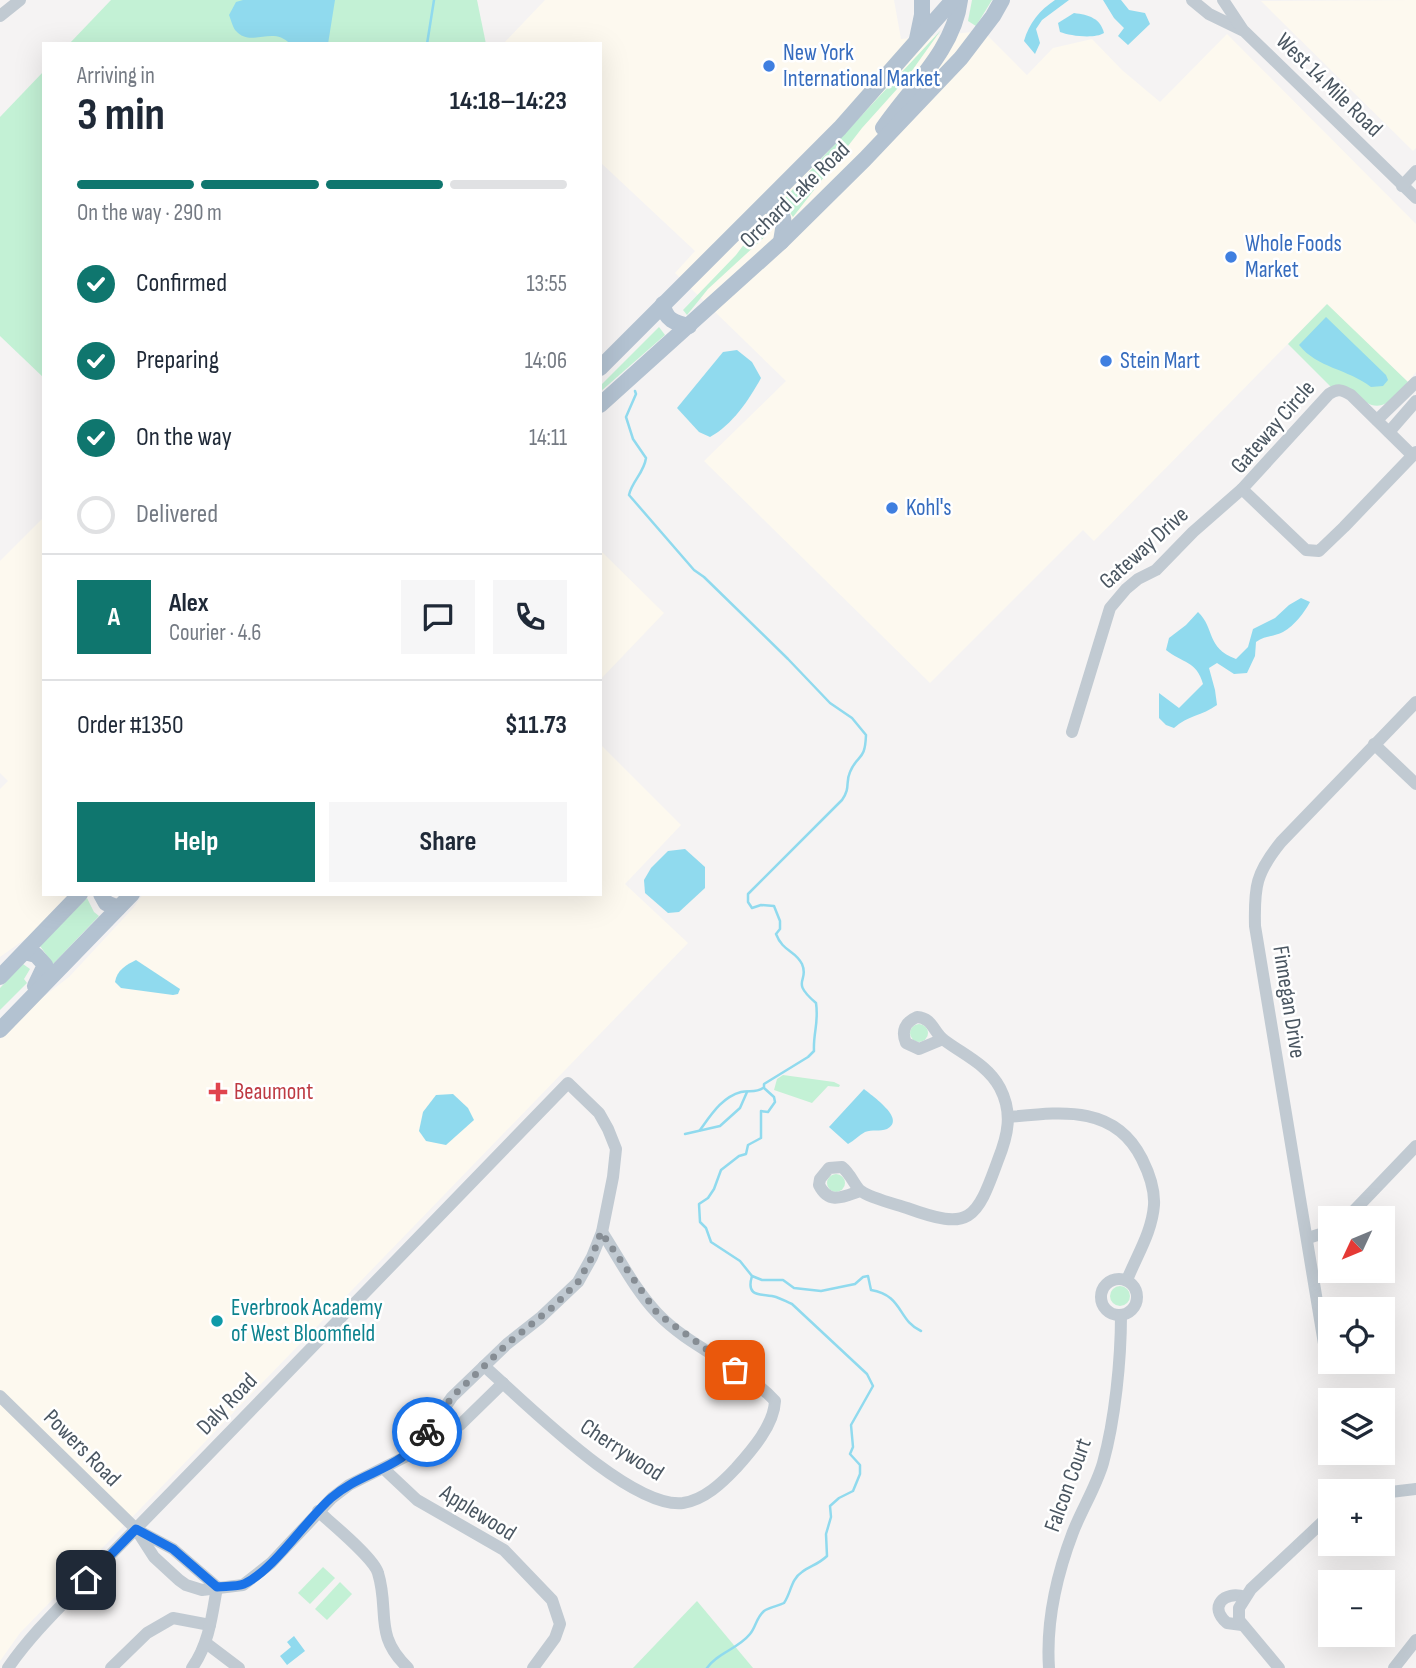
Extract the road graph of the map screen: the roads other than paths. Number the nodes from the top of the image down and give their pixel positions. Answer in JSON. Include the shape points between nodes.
{"nodes":[{"id":1,"x":20,"y":0,"type":"edge"},
{"id":2,"x":922,"y":0,"type":"edge"},
{"id":3,"x":953,"y":0,"type":"edge"},
{"id":4,"x":960,"y":0,"type":"edge"},
{"id":5,"x":1002,"y":0,"type":"edge"},
{"id":6,"x":1015,"y":0,"type":"edge"},
{"id":7,"x":1192,"y":0,"type":"edge"},
{"id":8,"x":1223,"y":0,"type":"edge"},
{"id":9,"x":0,"y":16,"type":"edge"},
{"id":10,"x":993,"y":16,"type":"junction"},
{"id":11,"x":1243,"y":30,"type":"junction"},
{"id":12,"x":915,"y":44,"type":"junction"},
{"id":13,"x":865,"y":159,"type":"junction"},
{"id":14,"x":1416,"y":171,"type":"edge"},
{"id":15,"x":1402,"y":186,"type":"junction"},
{"id":16,"x":1416,"y":198,"type":"edge"},
{"id":17,"x":764,"y":206,"type":"junction"},
{"id":18,"x":781,"y":242,"type":"junction"},
{"id":19,"x":663,"y":304,"type":"junction"},
{"id":20,"x":688,"y":326,"type":"junction"},
{"id":21,"x":602,"y":366,"type":"edge"},
{"id":22,"x":1416,"y":382,"type":"edge"},
{"id":23,"x":1416,"y":401,"type":"edge"},
{"id":24,"x":602,"y":403,"type":"edge"},
{"id":25,"x":1377,"y":420,"type":"junction"},
{"id":26,"x":1390,"y":432,"type":"junction"},
{"id":27,"x":1414,"y":453,"type":"edge"},
{"id":28,"x":1242,"y":489,"type":"junction"},
{"id":29,"x":1416,"y":702,"type":"edge"},
{"id":30,"x":1072,"y":732,"type":"dead end"},
{"id":31,"x":1374,"y":744,"type":"junction"},
{"id":32,"x":1416,"y":783,"type":"edge"},
{"id":33,"x":78,"y":896,"type":"edge"},
{"id":34,"x":102,"y":896,"type":"edge"},
{"id":35,"x":130,"y":896,"type":"edge"},
{"id":36,"x":118,"y":908,"type":"junction"},
{"id":37,"x":24,"y":952,"type":"junction"},
{"id":38,"x":0,"y":977,"type":"edge"},
{"id":39,"x":23,"y":1006,"type":"junction"},
{"id":40,"x":0,"y":1030,"type":"edge"},
{"id":41,"x":943,"y":1039,"type":"dead end"},
{"id":42,"x":1010,"y":1117,"type":"junction"},
{"id":43,"x":1416,"y":1146,"type":"edge"},
{"id":44,"x":860,"y":1191,"type":"dead end"},
{"id":45,"x":1358,"y":1206,"type":"edge"},
{"id":46,"x":601,"y":1232,"type":"junction"},
{"id":47,"x":1318,"y":1235,"type":"edge"},
{"id":48,"x":1308,"y":1238,"type":"junction"},
{"id":49,"x":1128,"y":1280,"type":"junction"},
{"id":50,"x":1318,"y":1303,"type":"edge"},
{"id":51,"x":1121,"y":1315,"type":"junction"},
{"id":52,"x":484,"y":1366,"type":"junction"},
{"id":53,"x":503,"y":1383,"type":"junction"},
{"id":54,"x":0,"y":1396,"type":"edge"},
{"id":55,"x":460,"y":1425,"type":"dead end"},
{"id":56,"x":384,"y":1469,"type":"junction"},
{"id":57,"x":1416,"y":1489,"type":"edge"},
{"id":58,"x":1395,"y":1491,"type":"edge"},
{"id":59,"x":318,"y":1511,"type":"junction"},
{"id":60,"x":1318,"y":1527,"type":"edge"},
{"id":61,"x":136,"y":1529,"type":"junction"},
{"id":62,"x":191,"y":1565,"type":"junction"},
{"id":63,"x":179,"y":1580,"type":"junction"},
{"id":64,"x":217,"y":1587,"type":"junction"},
{"id":65,"x":1245,"y":1597,"type":"junction"},
{"id":66,"x":210,"y":1625,"type":"junction"},
{"id":67,"x":1241,"y":1625,"type":"junction"},
{"id":68,"x":1416,"y":1640,"type":"edge"},
{"id":69,"x":206,"y":1643,"type":"junction"},
{"id":70,"x":8,"y":1668,"type":"edge"},
{"id":71,"x":111,"y":1668,"type":"edge"},
{"id":72,"x":192,"y":1668,"type":"edge"},
{"id":73,"x":239,"y":1668,"type":"edge"},
{"id":74,"x":408,"y":1668,"type":"edge"},
{"id":75,"x":533,"y":1668,"type":"edge"},
{"id":76,"x":1049,"y":1668,"type":"edge"},
{"id":77,"x":1279,"y":1668,"type":"edge"},
{"id":78,"x":1394,"y":1668,"type":"edge"}],
"edges":[{"from":1,"to":9,"type":"street"},
{"from":2,"to":12,"type":"main road"},
{"from":3,"to":12,"type":"main road","name":"Orchard Lake Road"},
{"from":4,"to":13,"type":"main road","via":[[955,26]]},
{"from":5,"to":10,"type":"main road","name":"Orchard Lake Road"},
{"from":6,"to":10,"type":"main road","via":[[1005,13]]},
{"from":7,"to":11,"type":"street","name":"West 14 Mile Road"},
{"from":8,"to":11,"type":"street","name":"West 14 Mile Road"},
{"from":10,"to":13,"type":"main road","name":"Orchard Lake Road","via":[[948,73]]},
{"from":11,"to":15,"type":"street","name":"West 14 Mile Road"},
{"from":12,"to":17,"type":"main road","name":"Orchard Lake Road"},
{"from":13,"to":18,"type":"main road","name":"Orchard Lake Road"},
{"from":14,"to":15,"type":"street"},
{"from":15,"to":16,"type":"street","name":"West 14 Mile Road"},
{"from":17,"to":18,"type":"main road","via":[[774,205],[781,211],[785,220]]},
{"from":17,"to":19,"type":"main road","name":"Orchard Lake Road"},
{"from":18,"to":20,"type":"main road","name":"Orchard Lake Road"},
{"from":19,"to":20,"type":"main road","via":[[674,323]]},
{"from":19,"to":21,"type":"main road","name":"Orchard Lake Road"},
{"from":20,"to":24,"type":"main road","name":"Orchard Lake Road"},
{"from":22,"to":25,"type":"street"},
{"from":23,"to":26,"type":"street"},
{"from":25,"to":26,"type":"street","name":"Gateway Circle"},
{"from":25,"to":28,"type":"street","name":"Gateway Circle","via":[[1351,395],[1335,390]]},
{"from":26,"to":27,"type":"street","name":"Gateway Circle"},
{"from":27,"to":28,"type":"street","name":"Gateway Circle","via":[[1319,551],[1306,550]]},
{"from":28,"to":30,"type":"street","name":"Gateway Drive","via":[[1110,608]]},
{"from":29,"to":31,"type":"street","name":"Finnegan Drive"},
{"from":31,"to":32,"type":"street"},
{"from":31,"to":48,"type":"street","name":"Finnegan Drive","via":[[1265,863],[1254,903]]},
{"from":33,"to":37,"type":"main road"},
{"from":34,"to":36,"type":"main road"},
{"from":35,"to":36,"type":"main road"},
{"from":36,"to":39,"type":"main road"},
{"from":37,"to":38,"type":"main road"},
{"from":37,"to":39,"type":"main road","via":[[36,955],[45,965]]},
{"from":39,"to":40,"type":"main road"},
{"from":41,"to":42,"type":"street","via":[[993,1078]]},
{"from":42,"to":44,"type":"street","via":[[985,1195],[960,1219],[935,1218]]},
{"from":42,"to":49,"type":"street","via":[[1076,1113],[1096,1118],[1115,1127],[1138,1150],[1149,1173],[1154,1201],[1146,1237]]},
{"from":43,"to":45,"type":"street"},
{"from":46,"to":52,"type":"street","via":[[578,1282]]},
{"from":46,"to":53,"type":"street","name":"Cherrywood","via":[[657,1313],[766,1391],[775,1401],[775,1415],[719,1485],[683,1503],[662,1501],[642,1494],[598,1464]]},
{"from":46,"to":61,"type":"street","name":"Daly Road","via":[[616,1149],[600,1113],[568,1083]]},
{"from":47,"to":48,"type":"street"},
{"from":48,"to":50,"type":"street","name":"Finnegan Drive"},
{"from":49,"to":51,"type":"street","via":[[1136,1288],[1138,1300],[1132,1311]]},
{"from":49,"to":51,"type":"street","via":[[1110,1281],[1102,1290],[1105,1308]]},
{"from":51,"to":76,"type":"street","name":"Falcon Court","via":[[1121,1352],[1107,1445],[1061,1573],[1049,1631]]},
{"from":52,"to":53,"type":"street","name":"Cherrywood"},
{"from":52,"to":56,"type":"street","via":[[452,1397],[407,1456]]},
{"from":53,"to":55,"type":"street"},
{"from":54,"to":61,"type":"street","name":"Powers Road"},
{"from":56,"to":59,"type":"street","via":[[349,1485]]},
{"from":56,"to":75,"type":"street","name":"Applewood","via":[[417,1500],[504,1550],[552,1600],[560,1624]]},
{"from":57,"to":58,"type":"street"},
{"from":59,"to":64,"type":"street","via":[[271,1563],[243,1584]]},
{"from":59,"to":74,"type":"street","via":[[378,1570],[385,1633]]},
{"from":60,"to":65,"type":"street"},
{"from":61,"to":62,"type":"street","via":[[173,1549]]},
{"from":61,"to":63,"type":"street","via":[[154,1557]]},
{"from":61,"to":70,"type":"street","name":"Daly Road","via":[[28,1641]]},
{"from":62,"to":63,"type":"street"},
{"from":62,"to":64,"type":"street"},
{"from":63,"to":64,"type":"street","via":[[202,1590]]},
{"from":64,"to":66,"type":"street"},
{"from":65,"to":67,"type":"street"},
{"from":65,"to":67,"type":"street","via":[[1227,1596],[1218,1609],[1227,1623]]},
{"from":66,"to":69,"type":"street"},
{"from":66,"to":71,"type":"street","via":[[173,1618],[147,1633]]},
{"from":67,"to":77,"type":"street"},
{"from":68,"to":78,"type":"street"},
{"from":69,"to":72,"type":"street"},
{"from":69,"to":73,"type":"street"}]}
